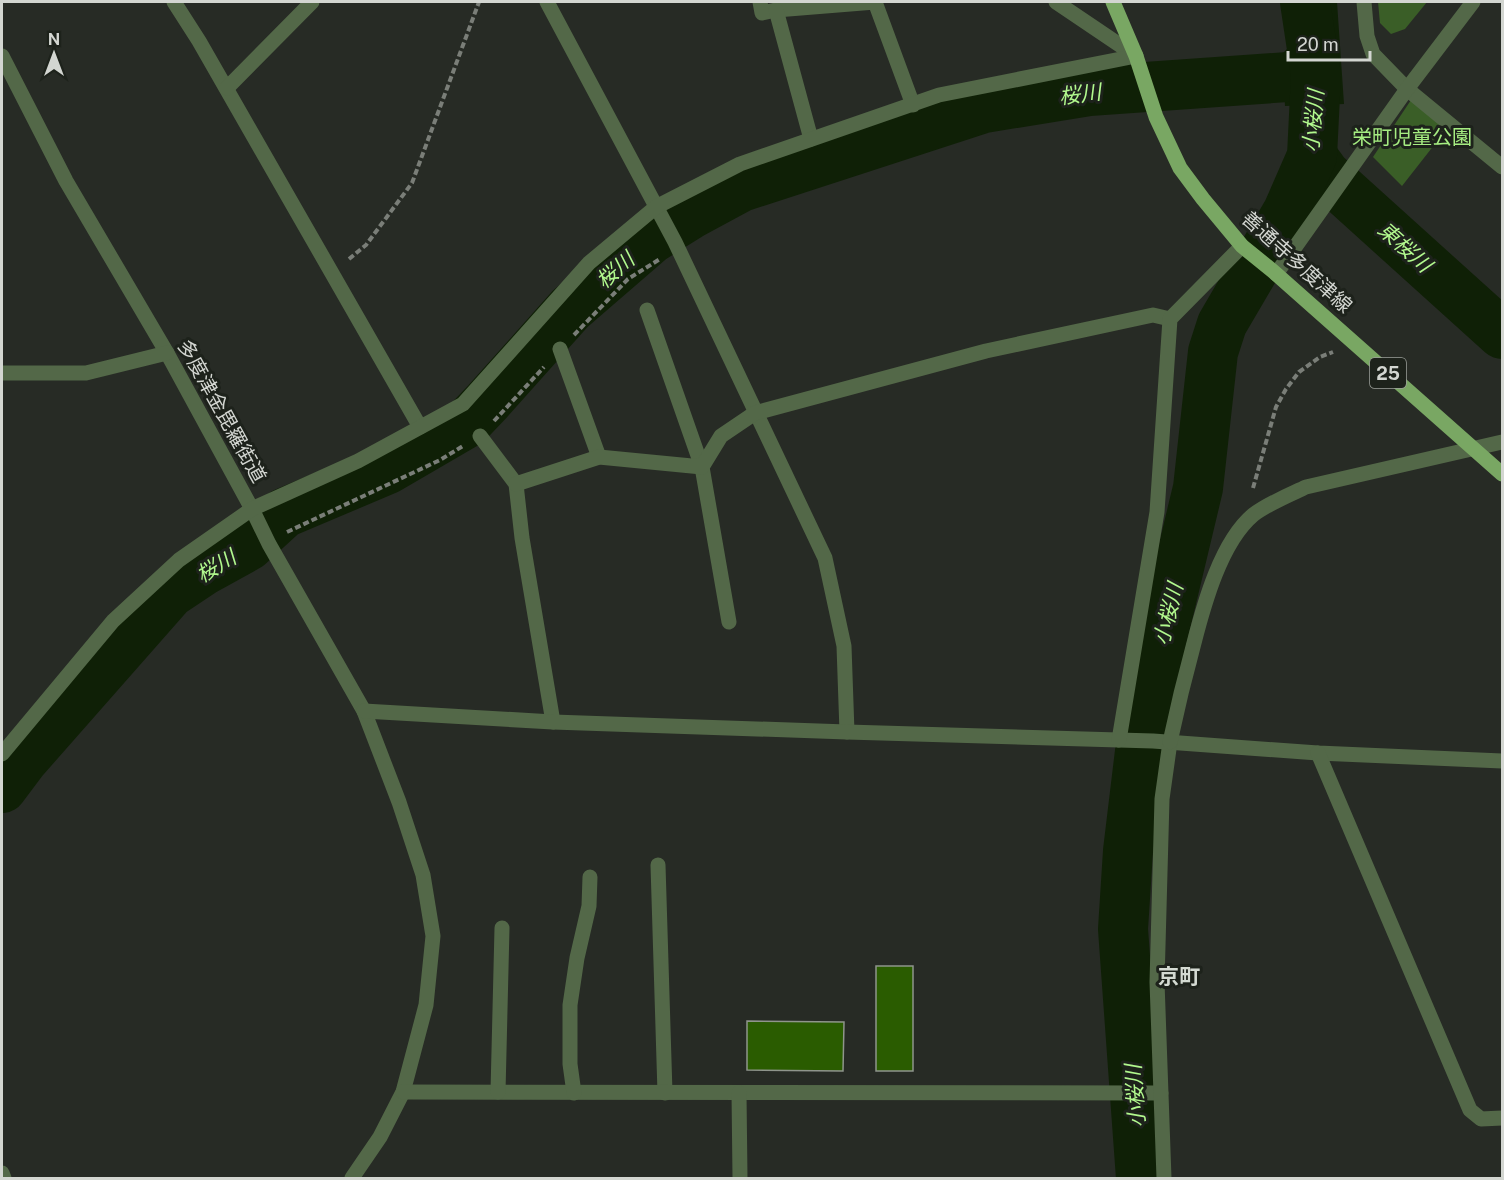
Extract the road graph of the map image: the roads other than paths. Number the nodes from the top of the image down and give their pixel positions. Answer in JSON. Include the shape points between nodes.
{"nodes":[{"id":1,"x":174,"y":2,"type":"edge"},
{"id":2,"x":310,"y":2,"type":"edge"},
{"id":3,"x":547,"y":2,"type":"edge"},
{"id":4,"x":760,"y":2,"type":"edge"},
{"id":5,"x":1056,"y":2,"type":"edge"},
{"id":6,"x":1113,"y":2,"type":"edge"},
{"id":7,"x":1364,"y":2,"type":"edge"},
{"id":8,"x":1473,"y":2,"type":"edge"},
{"id":9,"x":776,"y":10,"type":"junction"},
{"id":10,"x":1136,"y":56,"type":"junction"},
{"id":11,"x":2,"y":57,"type":"edge"},
{"id":12,"x":226,"y":88,"type":"junction"},
{"id":13,"x":1407,"y":89,"type":"junction"},
{"id":14,"x":913,"y":105,"type":"junction"},
{"id":15,"x":811,"y":139,"type":"junction"},
{"id":16,"x":1503,"y":167,"type":"edge"},
{"id":17,"x":656,"y":208,"type":"junction"},
{"id":18,"x":1243,"y":247,"type":"junction"},
{"id":19,"x":1275,"y":273,"type":"junction"},
{"id":20,"x":647,"y":310,"type":"dead end"},
{"id":21,"x":1170,"y":319,"type":"junction"},
{"id":22,"x":560,"y":350,"type":"dead end"},
{"id":23,"x":167,"y":353,"type":"junction"},
{"id":24,"x":2,"y":373,"type":"edge"},
{"id":25,"x":755,"y":412,"type":"junction"},
{"id":26,"x":420,"y":427,"type":"junction"},
{"id":27,"x":480,"y":436,"type":"dead end"},
{"id":28,"x":1503,"y":442,"type":"edge"},
{"id":29,"x":1474,"y":448,"type":"junction"},
{"id":30,"x":599,"y":457,"type":"junction"},
{"id":31,"x":702,"y":467,"type":"junction"},
{"id":32,"x":1503,"y":474,"type":"edge"},
{"id":33,"x":516,"y":484,"type":"junction"},
{"id":34,"x":252,"y":509,"type":"junction"},
{"id":35,"x":729,"y":622,"type":"dead end"},
{"id":36,"x":364,"y":711,"type":"junction"},
{"id":37,"x":553,"y":722,"type":"junction"},
{"id":38,"x":847,"y":732,"type":"junction"},
{"id":39,"x":1120,"y":740,"type":"junction"},
{"id":40,"x":1170,"y":742,"type":"junction"},
{"id":41,"x":1318,"y":753,"type":"junction"},
{"id":42,"x":2,"y":754,"type":"edge"},
{"id":43,"x":1503,"y":761,"type":"edge"},
{"id":44,"x":658,"y":865,"type":"dead end"},
{"id":45,"x":590,"y":878,"type":"dead end"},
{"id":46,"x":502,"y":928,"type":"dead end"},
{"id":47,"x":404,"y":1092,"type":"junction"},
{"id":48,"x":498,"y":1092,"type":"junction"},
{"id":49,"x":574,"y":1093,"type":"junction"},
{"id":50,"x":664,"y":1093,"type":"junction"},
{"id":51,"x":739,"y":1093,"type":"junction"},
{"id":52,"x":1154,"y":1094,"type":"junction"},
{"id":53,"x":1503,"y":1118,"type":"edge"},
{"id":54,"x":2,"y":1173,"type":"edge"},
{"id":55,"x":4,"y":1179,"type":"edge"},
{"id":56,"x":352,"y":1179,"type":"edge"},
{"id":57,"x":740,"y":1179,"type":"edge"},
{"id":58,"x":1164,"y":1179,"type":"edge"}],
"edges":[{"from":1,"to":12,"type":"street"},
{"from":2,"to":12,"type":"street"},
{"from":3,"to":17,"type":"street"},
{"from":4,"to":9,"type":"street","via":[[762,12]]},
{"from":5,"to":10,"type":"street"},
{"from":6,"to":10,"type":"main road","name":"善通寺多度津線","number":"25"},
{"from":7,"to":13,"type":"street","via":[[1373,54]]},
{"from":8,"to":13,"type":"street"},
{"from":9,"to":14,"type":"street","via":[[875,2]]},
{"from":9,"to":15,"type":"street"},
{"from":10,"to":14,"type":"street","via":[[939,95]]},
{"from":10,"to":18,"type":"main road","name":"善通寺多度津線","number":"25","via":[[1156,117],[1180,168]]},
{"from":11,"to":23,"type":"street","name":"多度津金毘羅街道","via":[[66,182]]},
{"from":12,"to":26,"type":"street"},
{"from":13,"to":16,"type":"street"},
{"from":13,"to":19,"type":"street"},
{"from":14,"to":15,"type":"street"},
{"from":15,"to":17,"type":"street","via":[[740,164]]},
{"from":17,"to":25,"type":"street"},
{"from":17,"to":26,"type":"street","via":[[589,263],[463,404]]},
{"from":18,"to":19,"type":"main road","name":"善通寺多度津線","number":"25"},
{"from":18,"to":21,"type":"street"},
{"from":19,"to":29,"type":"main road","name":"善通寺多度津線","number":"25"},
{"from":20,"to":31,"type":"street"},
{"from":21,"to":25,"type":"street","via":[[1153,315],[986,351]]},
{"from":21,"to":39,"type":"street","via":[[1157,512]]},
{"from":22,"to":30,"type":"street"},
{"from":23,"to":24,"type":"street","via":[[86,373]]},
{"from":23,"to":34,"type":"street","name":"多度津金毘羅街道"},
{"from":25,"to":31,"type":"street","via":[[721,436]]},
{"from":25,"to":38,"type":"street","via":[[825,558],[844,646]]},
{"from":26,"to":34,"type":"street","via":[[358,461]]},
{"from":27,"to":33,"type":"street"},
{"from":28,"to":29,"type":"street"},
{"from":29,"to":32,"type":"main road","name":"善通寺多度津線","number":"25"},
{"from":29,"to":40,"type":"street","via":[[1306,487],[1253,515],[1235,536],[1205,600]]},
{"from":30,"to":31,"type":"street"},
{"from":30,"to":33,"type":"street"},
{"from":31,"to":35,"type":"street"},
{"from":33,"to":37,"type":"street"},
{"from":34,"to":36,"type":"street"},
{"from":34,"to":42,"type":"street","name":"多度津金毘羅街道","via":[[179,560],[113,621]]},
{"from":36,"to":37,"type":"street"},
{"from":36,"to":47,"type":"street","via":[[423,875],[433,936],[426,1005]]},
{"from":37,"to":38,"type":"street"},
{"from":38,"to":39,"type":"street"},
{"from":39,"to":40,"type":"street"},
{"from":40,"to":41,"type":"street"},
{"from":40,"to":52,"type":"street","via":[[1162,799]]},
{"from":41,"to":43,"type":"street"},
{"from":41,"to":53,"type":"street","via":[[1470,1110],[1481,1119]]},
{"from":44,"to":50,"type":"street"},
{"from":45,"to":49,"type":"street","via":[[589,906],[570,1005]]},
{"from":46,"to":48,"type":"street"},
{"from":47,"to":48,"type":"street"},
{"from":47,"to":56,"type":"street"},
{"from":48,"to":49,"type":"street"},
{"from":49,"to":50,"type":"street"},
{"from":50,"to":51,"type":"street"},
{"from":51,"to":52,"type":"street"},
{"from":51,"to":57,"type":"street"},
{"from":52,"to":58,"type":"street"},
{"from":54,"to":55,"type":"street"}]}
